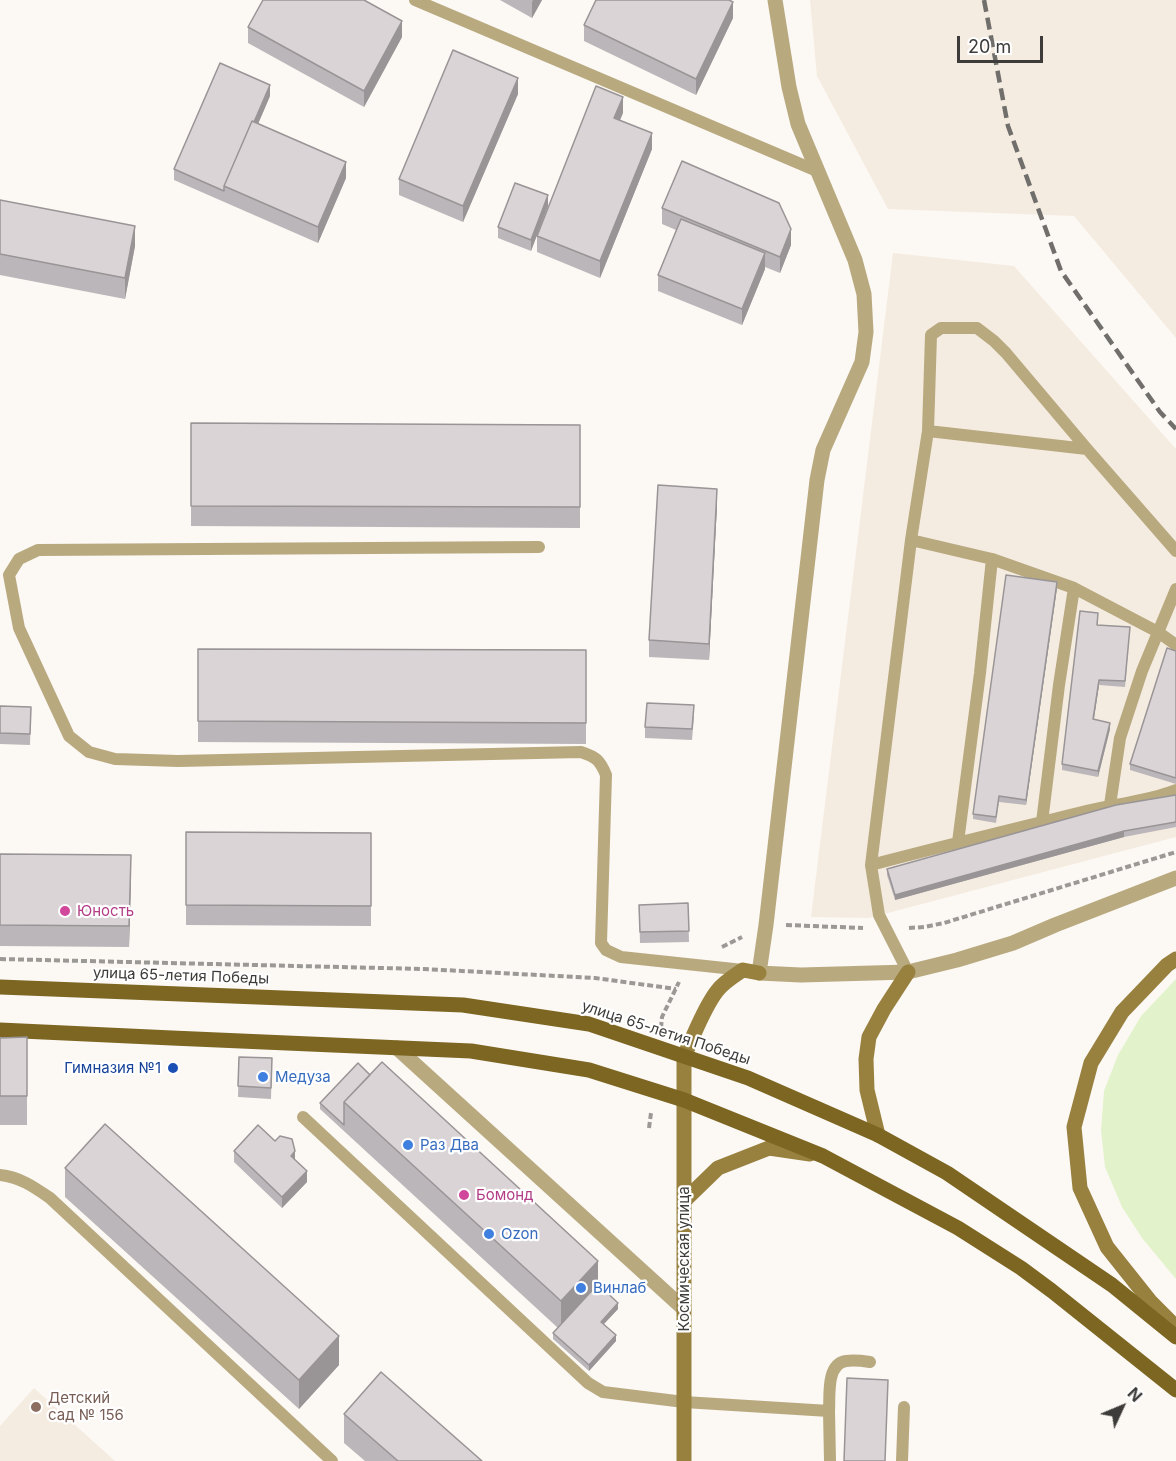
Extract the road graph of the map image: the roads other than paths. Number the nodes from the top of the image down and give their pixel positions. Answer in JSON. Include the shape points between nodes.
{"nodes":[{"id":1,"x":415,"y":0,"type":"edge"},
{"id":2,"x":775,"y":0,"type":"edge"},
{"id":3,"x":817,"y":171,"type":"junction"},
{"id":4,"x":928,"y":431,"type":"junction"},
{"id":5,"x":1087,"y":449,"type":"junction"},
{"id":6,"x":911,"y":540,"type":"junction"},
{"id":7,"x":539,"y":547,"type":"dead end"},
{"id":8,"x":1176,"y":551,"type":"edge"},
{"id":9,"x":992,"y":559,"type":"junction"},
{"id":10,"x":1074,"y":588,"type":"junction"},
{"id":11,"x":1176,"y":589,"type":"edge"},
{"id":12,"x":1158,"y":632,"type":"junction"},
{"id":13,"x":1176,"y":645,"type":"edge"},
{"id":14,"x":1176,"y":790,"type":"edge"},
{"id":15,"x":1110,"y":805,"type":"junction"},
{"id":16,"x":1042,"y":822,"type":"junction"},
{"id":17,"x":958,"y":842,"type":"junction"},
{"id":18,"x":871,"y":865,"type":"junction"},
{"id":19,"x":1176,"y":878,"type":"edge"},
{"id":20,"x":1176,"y":959,"type":"edge"},
{"id":21,"x":751,"y":971,"type":"junction"},
{"id":22,"x":908,"y":972,"type":"junction"},
{"id":23,"x":0,"y":987,"type":"edge"},
{"id":24,"x":0,"y":1030,"type":"edge"},
{"id":25,"x":397,"y":1047,"type":"junction"},
{"id":26,"x":684,"y":1056,"type":"junction"},
{"id":27,"x":684,"y":1100,"type":"junction"},
{"id":28,"x":303,"y":1118,"type":"dead end"},
{"id":29,"x":878,"y":1135,"type":"junction"},
{"id":30,"x":823,"y":1156,"type":"junction"},
{"id":31,"x":0,"y":1175,"type":"edge"},
{"id":32,"x":684,"y":1201,"type":"junction"},
{"id":33,"x":684,"y":1310,"type":"junction"},
{"id":34,"x":1176,"y":1327,"type":"edge"},
{"id":35,"x":1176,"y":1337,"type":"edge"},
{"id":36,"x":870,"y":1362,"type":"dead end"},
{"id":37,"x":1176,"y":1390,"type":"edge"},
{"id":38,"x":684,"y":1402,"type":"junction"},
{"id":39,"x":904,"y":1407,"type":"dead end"},
{"id":40,"x":830,"y":1411,"type":"junction"},
{"id":41,"x":332,"y":1461,"type":"edge"},
{"id":42,"x":684,"y":1461,"type":"edge"},
{"id":43,"x":830,"y":1461,"type":"edge"},
{"id":44,"x":902,"y":1461,"type":"edge"}],
"edges":[{"from":1,"to":3,"type":"lane"},
{"from":2,"to":3,"type":"street","via":[[793,106]]},
{"from":3,"to":21,"type":"street","via":[[855,260],[864,294],[866,332],[862,362],[823,450],[817,480],[766,925]]},
{"from":4,"to":5,"type":"lane"},
{"from":4,"to":5,"type":"lane","via":[[932,335],[941,328],[977,328],[1006,353]]},
{"from":4,"to":6,"type":"lane"},
{"from":5,"to":8,"type":"lane"},
{"from":6,"to":9,"type":"lane"},
{"from":6,"to":18,"type":"lane"},
{"from":7,"to":21,"type":"lane","via":[[38,550],[20,559],[9,574],[19,628],[69,736],[89,752],[115,759],[178,761],[581,753],[594,757],[606,775],[601,943],[606,950],[621,957]]},
{"from":9,"to":10,"type":"lane"},
{"from":9,"to":17,"type":"lane"},
{"from":10,"to":12,"type":"lane"},
{"from":10,"to":16,"type":"lane"},
{"from":11,"to":12,"type":"lane"},
{"from":12,"to":13,"type":"lane"},
{"from":12,"to":15,"type":"lane","via":[[1120,738]]},
{"from":14,"to":15,"type":"lane"},
{"from":15,"to":16,"type":"lane"},
{"from":16,"to":17,"type":"lane"},
{"from":17,"to":18,"type":"lane"},
{"from":18,"to":22,"type":"lane","via":[[879,915]]},
{"from":19,"to":22,"type":"street","via":[[1013,944]]},
{"from":20,"to":34,"type":"street","via":[[1122,1012],[1097,1053],[1074,1127],[1080,1188],[1107,1247]]},
{"from":21,"to":22,"type":"street","via":[[801,975]]},
{"from":21,"to":26,"type":"street","via":[[729,979],[717,990]]},
{"from":22,"to":29,"type":"street","via":[[869,1037],[867,1090]]},
{"from":23,"to":26,"type":"main road","name":"улица 65-летия Победы","via":[[463,1005],[588,1024]]},
{"from":24,"to":25,"type":"main road"},
{"from":25,"to":27,"type":"main road","via":[[471,1051],[589,1070]]},
{"from":25,"to":33,"type":"street"},
{"from":26,"to":27,"type":"street","name":"Космическая улица"},
{"from":26,"to":29,"type":"main road","name":"улица 65-летия Победы","via":[[748,1078]]},
{"from":27,"to":30,"type":"main road"},
{"from":27,"to":32,"type":"street","name":"Космическая улица"},
{"from":28,"to":38,"type":"lane","via":[[588,1383],[603,1392]]},
{"from":29,"to":35,"type":"main road","name":"улица 65-летия Победы","via":[[948,1173],[1112,1286]]},
{"from":30,"to":32,"type":"street","via":[[769,1148],[718,1168]]},
{"from":30,"to":37,"type":"main road","via":[[1022,1268]]},
{"from":31,"to":41,"type":"lane","via":[[30,1184],[50,1198]]},
{"from":32,"to":33,"type":"street","name":"Космическая улица"},
{"from":33,"to":38,"type":"street","name":"Космическая улица"},
{"from":36,"to":40,"type":"lane","via":[[844,1361],[836,1366],[831,1376]]},
{"from":38,"to":40,"type":"lane"},
{"from":38,"to":42,"type":"street","name":"Космическая улица"},
{"from":39,"to":44,"type":"lane"},
{"from":40,"to":43,"type":"lane"}]}
